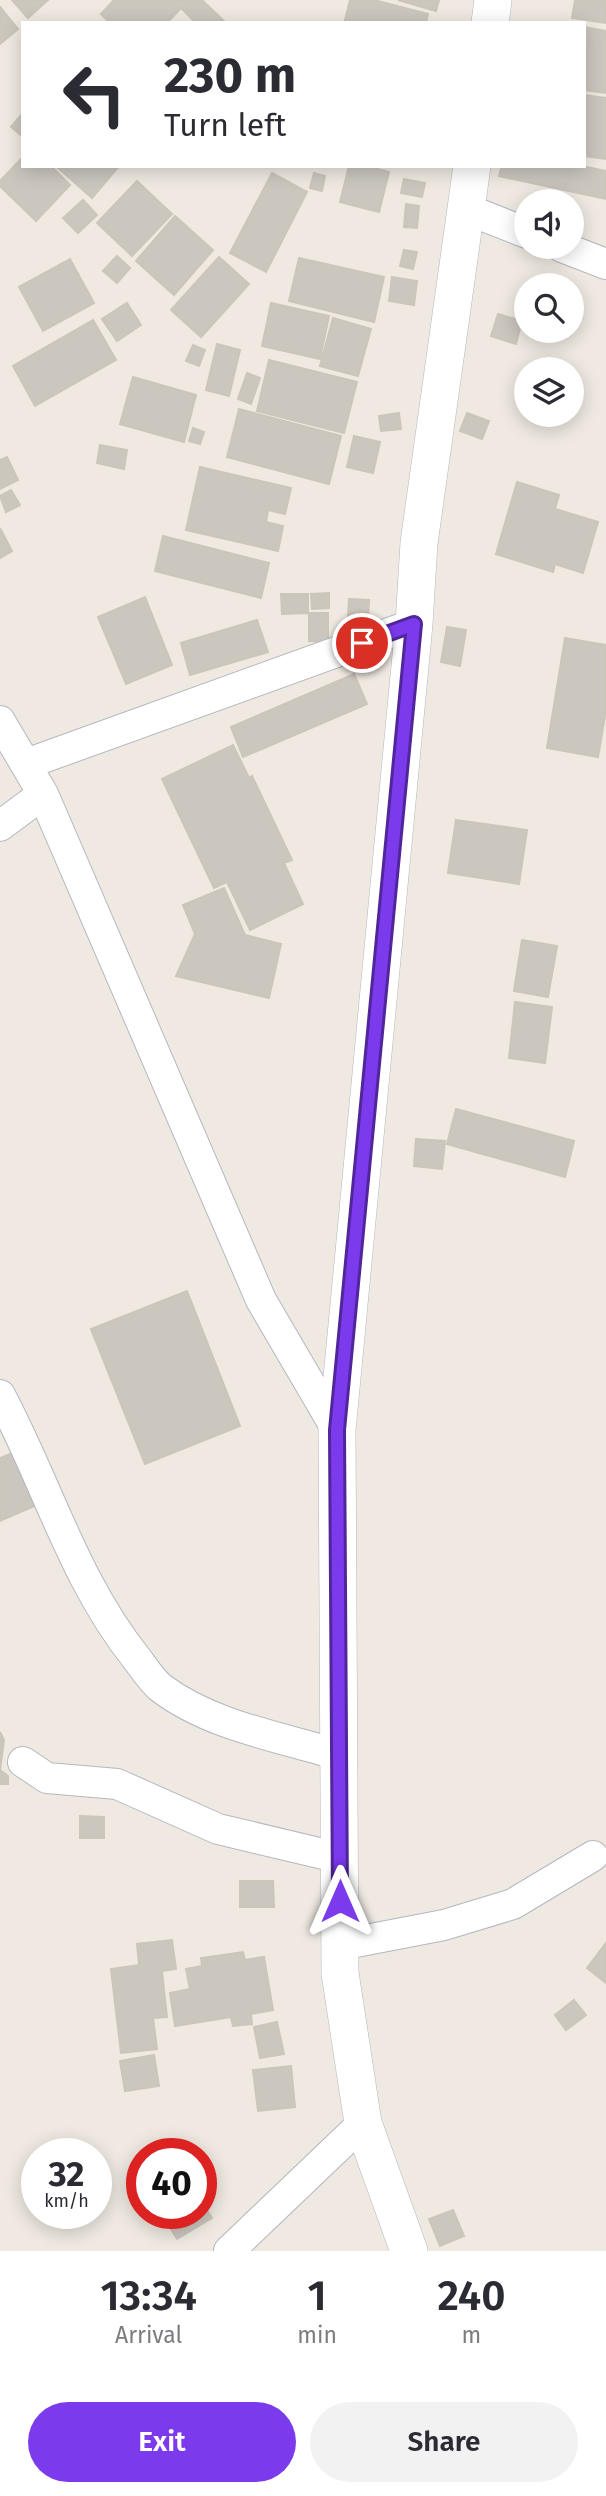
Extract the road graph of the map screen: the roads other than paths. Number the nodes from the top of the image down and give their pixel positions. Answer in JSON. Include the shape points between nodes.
{"nodes":[{"id":1,"x":493,"y":0,"type":"edge"},
{"id":2,"x":490,"y":21,"type":"edge"},
{"id":3,"x":472,"y":168,"type":"edge"},
{"id":4,"x":467,"y":209,"type":"junction"},
{"id":5,"x":514,"y":228,"type":"edge"},
{"id":6,"x":584,"y":256,"type":"edge"},
{"id":7,"x":606,"y":264,"type":"edge"},
{"id":8,"x":414,"y":624,"type":"junction"},
{"id":9,"x":0,"y":721,"type":"edge"},
{"id":10,"x":26,"y":764,"type":"junction"},
{"id":11,"x":43,"y":794,"type":"junction"},
{"id":12,"x":0,"y":826,"type":"edge"},
{"id":13,"x":0,"y":1395,"type":"edge"},
{"id":14,"x":337,"y":1430,"type":"junction"},
{"id":15,"x":340,"y":1755,"type":"junction"},
{"id":16,"x":23,"y":1762,"type":"dead end"},
{"id":17,"x":593,"y":1856,"type":"dead end"},
{"id":18,"x":340,"y":1858,"type":"junction"},
{"id":19,"x":340,"y":1945,"type":"junction"},
{"id":20,"x":363,"y":2123,"type":"junction"},
{"id":21,"x":229,"y":2251,"type":"edge"},
{"id":22,"x":409,"y":2251,"type":"edge"}],
"edges":[{"from":1,"to":2,"type":"street"},
{"from":3,"to":4,"type":"street"},
{"from":4,"to":5,"type":"street"},
{"from":4,"to":8,"type":"street","via":[[419,543]]},
{"from":6,"to":7,"type":"street"},
{"from":8,"to":10,"type":"street"},
{"from":8,"to":14,"type":"street"},
{"from":9,"to":10,"type":"street"},
{"from":10,"to":11,"type":"street"},
{"from":11,"to":12,"type":"street"},
{"from":11,"to":14,"type":"street","via":[[261,1300]]},
{"from":13,"to":15,"type":"street","via":[[26,1443],[85,1582],[121,1639],[160,1687],[211,1716]]},
{"from":14,"to":15,"type":"street"},
{"from":15,"to":18,"type":"street"},
{"from":16,"to":18,"type":"street","via":[[47,1778],[117,1784],[218,1829]]},
{"from":17,"to":19,"type":"street","via":[[513,1904],[444,1925]]},
{"from":18,"to":19,"type":"street"},
{"from":19,"to":20,"type":"street","via":[[340,1973]]},
{"from":20,"to":21,"type":"street"},
{"from":20,"to":22,"type":"street"}]}
